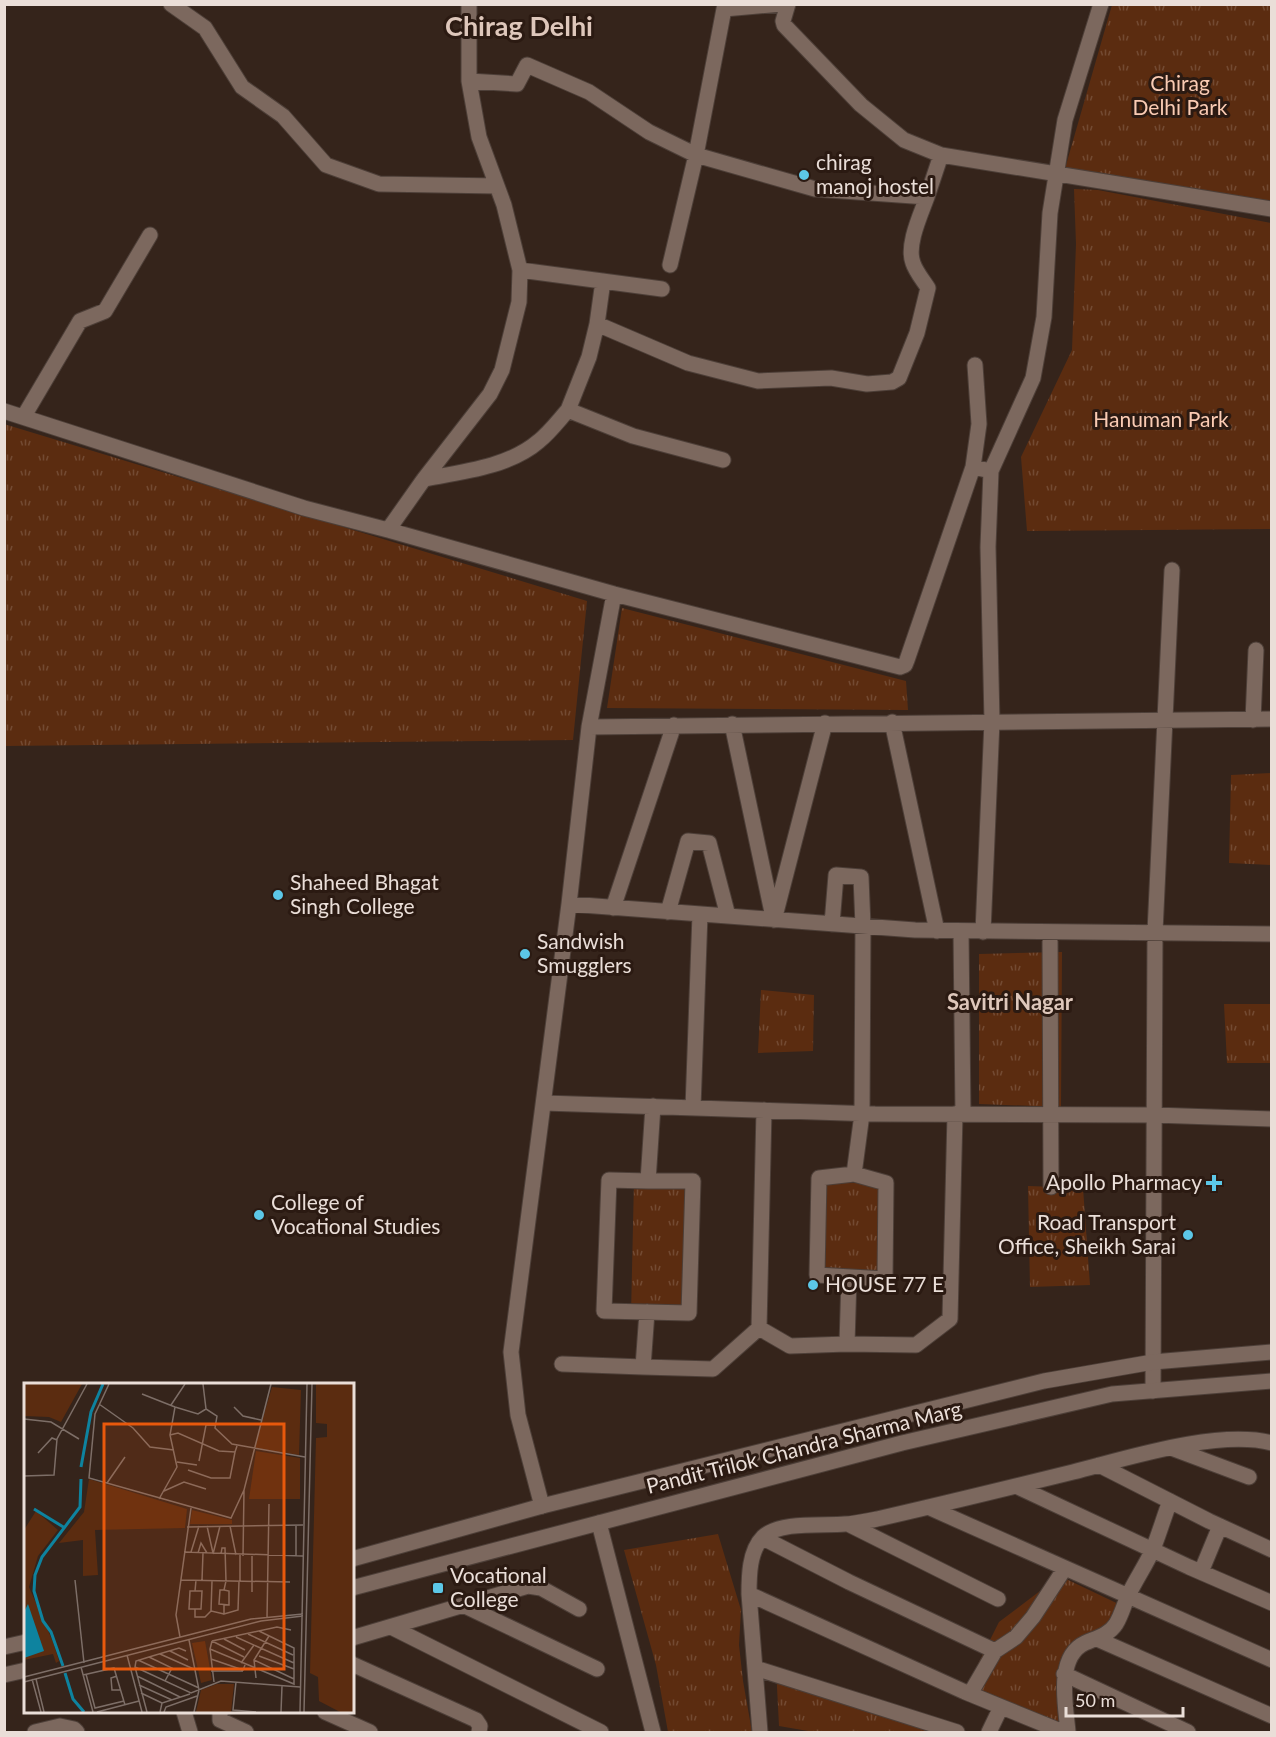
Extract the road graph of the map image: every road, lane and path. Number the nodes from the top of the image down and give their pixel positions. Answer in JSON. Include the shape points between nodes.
{"nodes":[{"id":1,"x":171,"y":4,"type":"edge"},
{"id":2,"x":469,"y":4,"type":"edge"},
{"id":3,"x":782,"y":4,"type":"edge"},
{"id":4,"x":788,"y":4,"type":"edge"},
{"id":5,"x":1101,"y":4,"type":"edge"},
{"id":6,"x":469,"y":81,"type":"junction"},
{"id":7,"x":696,"y":155,"type":"junction"},
{"id":8,"x":941,"y":155,"type":"junction"},
{"id":9,"x":1056,"y":174,"type":"junction"},
{"id":10,"x":497,"y":186,"type":"junction"},
{"id":11,"x":927,"y":197,"type":"junction"},
{"id":12,"x":1272,"y":209,"type":"edge"},
{"id":13,"x":150,"y":235,"type":"dead end"},
{"id":14,"x":670,"y":265,"type":"dead end"},
{"id":15,"x":520,"y":270,"type":"junction"},
{"id":16,"x":603,"y":280,"type":"junction"},
{"id":17,"x":662,"y":289,"type":"dead end"},
{"id":18,"x":597,"y":324,"type":"junction"},
{"id":19,"x":975,"y":366,"type":"dead end"},
{"id":20,"x":568,"y":410,"type":"junction"},
{"id":21,"x":4,"y":411,"type":"edge"},
{"id":22,"x":24,"y":416,"type":"junction"},
{"id":23,"x":723,"y":460,"type":"dead end"},
{"id":24,"x":973,"y":467,"type":"junction"},
{"id":25,"x":992,"y":471,"type":"junction"},
{"id":26,"x":424,"y":479,"type":"junction"},
{"id":27,"x":388,"y":530,"type":"junction"},
{"id":28,"x":1172,"y":570,"type":"dead end"},
{"id":29,"x":614,"y":594,"type":"junction"},
{"id":30,"x":1256,"y":650,"type":"dead end"},
{"id":31,"x":1272,"y":719,"type":"edge"},
{"id":32,"x":1253,"y":720,"type":"junction"},
{"id":33,"x":992,"y":721,"type":"junction"},
{"id":34,"x":1165,"y":721,"type":"junction"},
{"id":35,"x":892,"y":722,"type":"junction"},
{"id":36,"x":825,"y":723,"type":"junction"},
{"id":37,"x":732,"y":724,"type":"junction"},
{"id":38,"x":675,"y":725,"type":"junction"},
{"id":39,"x":589,"y":726,"type":"junction"},
{"id":40,"x":569,"y":904,"type":"junction"},
{"id":41,"x":613,"y":908,"type":"junction"},
{"id":42,"x":668,"y":912,"type":"junction"},
{"id":43,"x":700,"y":914,"type":"junction"},
{"id":44,"x":728,"y":916,"type":"junction"},
{"id":45,"x":774,"y":920,"type":"junction"},
{"id":46,"x":832,"y":924,"type":"junction"},
{"id":47,"x":863,"y":926,"type":"junction"},
{"id":48,"x":937,"y":931,"type":"junction"},
{"id":49,"x":961,"y":931,"type":"junction"},
{"id":50,"x":983,"y":932,"type":"junction"},
{"id":51,"x":1050,"y":932,"type":"junction"},
{"id":52,"x":1155,"y":932,"type":"junction"},
{"id":53,"x":1272,"y":934,"type":"edge"},
{"id":54,"x":544,"y":1103,"type":"junction"},
{"id":55,"x":652,"y":1106,"type":"junction"},
{"id":56,"x":693,"y":1108,"type":"junction"},
{"id":57,"x":764,"y":1110,"type":"junction"},
{"id":58,"x":862,"y":1114,"type":"junction"},
{"id":59,"x":959,"y":1114,"type":"junction"},
{"id":60,"x":1050,"y":1115,"type":"junction"},
{"id":61,"x":1154,"y":1115,"type":"junction"},
{"id":62,"x":1272,"y":1119,"type":"edge"},
{"id":63,"x":854,"y":1174,"type":"junction"},
{"id":64,"x":648,"y":1181,"type":"junction"},
{"id":65,"x":1051,"y":1187,"type":"dead end"},
{"id":66,"x":849,"y":1277,"type":"junction"},
{"id":67,"x":647,"y":1312,"type":"junction"},
{"id":68,"x":759,"y":1328,"type":"junction"},
{"id":69,"x":847,"y":1344,"type":"junction"},
{"id":70,"x":1272,"y":1352,"type":"edge"},
{"id":71,"x":1153,"y":1362,"type":"junction"},
{"id":72,"x":562,"y":1364,"type":"dead end"},
{"id":73,"x":643,"y":1367,"type":"junction"},
{"id":74,"x":1272,"y":1381,"type":"edge"},
{"id":75,"x":1153,"y":1391,"type":"junction"},
{"id":76,"x":1272,"y":1443,"type":"edge"},
{"id":77,"x":1171,"y":1448,"type":"junction"},
{"id":78,"x":1099,"y":1465,"type":"junction"},
{"id":79,"x":1249,"y":1477,"type":"dead end"},
{"id":80,"x":1016,"y":1486,"type":"junction"},
{"id":81,"x":1170,"y":1501,"type":"junction"},
{"id":82,"x":542,"y":1506,"type":"junction"},
{"id":83,"x":928,"y":1507,"type":"junction"},
{"id":84,"x":598,"y":1523,"type":"junction"},
{"id":85,"x":848,"y":1524,"type":"junction"},
{"id":86,"x":1220,"y":1526,"type":"junction"},
{"id":87,"x":763,"y":1538,"type":"junction"},
{"id":88,"x":1152,"y":1550,"type":"junction"},
{"id":89,"x":1272,"y":1550,"type":"edge"},
{"id":90,"x":354,"y":1558,"type":"edge"},
{"id":91,"x":1065,"y":1568,"type":"junction"},
{"id":92,"x":1202,"y":1572,"type":"junction"},
{"id":93,"x":354,"y":1587,"type":"edge"},
{"id":94,"x":749,"y":1594,"type":"junction"},
{"id":95,"x":1128,"y":1595,"type":"junction"},
{"id":96,"x":998,"y":1599,"type":"dead end"},
{"id":97,"x":1272,"y":1603,"type":"edge"},
{"id":98,"x":463,"y":1605,"type":"junction"},
{"id":99,"x":579,"y":1609,"type":"dead end"},
{"id":100,"x":391,"y":1627,"type":"junction"},
{"id":101,"x":354,"y":1637,"type":"edge"},
{"id":102,"x":1097,"y":1639,"type":"junction"},
{"id":103,"x":24,"y":1642,"type":"edge"},
{"id":104,"x":4,"y":1647,"type":"edge"},
{"id":105,"x":995,"y":1651,"type":"junction"},
{"id":106,"x":1272,"y":1660,"type":"edge"},
{"id":107,"x":354,"y":1665,"type":"edge"},
{"id":108,"x":755,"y":1668,"type":"junction"},
{"id":109,"x":597,"y":1669,"type":"dead end"},
{"id":110,"x":24,"y":1670,"type":"edge"},
{"id":111,"x":1064,"y":1674,"type":"junction"},
{"id":112,"x":4,"y":1675,"type":"edge"},
{"id":113,"x":969,"y":1694,"type":"junction"},
{"id":114,"x":1001,"y":1707,"type":"junction"},
{"id":115,"x":184,"y":1713,"type":"edge"},
{"id":116,"x":327,"y":1713,"type":"edge"},
{"id":117,"x":1272,"y":1716,"type":"edge"},
{"id":118,"x":221,"y":1721,"type":"edge"},
{"id":119,"x":35,"y":1732,"type":"edge"},
{"id":120,"x":77,"y":1732,"type":"edge"},
{"id":121,"x":190,"y":1732,"type":"edge"},
{"id":122,"x":246,"y":1732,"type":"edge"},
{"id":123,"x":370,"y":1732,"type":"edge"},
{"id":124,"x":479,"y":1732,"type":"edge"},
{"id":125,"x":601,"y":1732,"type":"edge"},
{"id":126,"x":653,"y":1732,"type":"edge"},
{"id":127,"x":760,"y":1732,"type":"edge"},
{"id":128,"x":957,"y":1732,"type":"edge"},
{"id":129,"x":989,"y":1732,"type":"edge"},
{"id":130,"x":1063,"y":1732,"type":"edge"},
{"id":131,"x":1068,"y":1732,"type":"edge"},
{"id":132,"x":1188,"y":1732,"type":"edge"}],
"edges":[{"from":1,"to":10,"type":"street","via":[[205,28],[242,87],[283,116],[326,165],[379,184]]},
{"from":2,"to":6,"type":"street"},
{"from":3,"to":7,"type":"street","via":[[724,9]]},
{"from":4,"to":8,"type":"street","via":[[784,25],[861,105],[904,140]]},
{"from":5,"to":9,"type":"street","via":[[1065,120]]},
{"from":6,"to":7,"type":"street","via":[[517,84],[527,65],[589,92],[649,132]]},
{"from":6,"to":10,"type":"street","via":[[479,136]]},
{"from":7,"to":11,"type":"street","via":[[815,189]]},
{"from":7,"to":14,"type":"street"},
{"from":8,"to":9,"type":"street"},
{"from":8,"to":11,"type":"street"},
{"from":9,"to":12,"type":"street"},
{"from":9,"to":25,"type":"street","via":[[1044,316],[1033,378]]},
{"from":10,"to":15,"type":"street"},
{"from":11,"to":18,"type":"street","via":[[911,248],[912,262],[928,288],[909,355],[899,378],[892,382],[867,384],[831,378],[758,381],[688,363]]},
{"from":13,"to":22,"type":"street","via":[[105,311],[80,321]]},
{"from":15,"to":16,"type":"street"},
{"from":15,"to":26,"type":"street","via":[[519,302],[502,370],[490,394]]},
{"from":16,"to":17,"type":"street"},
{"from":16,"to":18,"type":"street"},
{"from":18,"to":20,"type":"street"},
{"from":19,"to":24,"type":"street","via":[[979,424]]},
{"from":20,"to":23,"type":"street","via":[[633,436]]},
{"from":20,"to":26,"type":"street","via":[[538,442],[503,461]]},
{"from":21,"to":22,"type":"street"},
{"from":22,"to":27,"type":"street","via":[[304,508]]},
{"from":24,"to":25,"type":"street"},
{"from":24,"to":29,"type":"street","via":[[907,660],[900,668]]},
{"from":25,"to":33,"type":"street","via":[[988,546]]},
{"from":26,"to":27,"type":"street"},
{"from":27,"to":29,"type":"street"},
{"from":28,"to":34,"type":"street"},
{"from":29,"to":39,"type":"street"},
{"from":30,"to":32,"type":"street"},
{"from":31,"to":32,"type":"street"},
{"from":32,"to":34,"type":"street"},
{"from":33,"to":34,"type":"street"},
{"from":33,"to":35,"type":"street"},
{"from":33,"to":50,"type":"street"},
{"from":34,"to":52,"type":"street"},
{"from":35,"to":36,"type":"street"},
{"from":35,"to":48,"type":"street"},
{"from":36,"to":37,"type":"street"},
{"from":36,"to":45,"type":"street"},
{"from":37,"to":38,"type":"street"},
{"from":37,"to":45,"type":"street"},
{"from":38,"to":39,"type":"street"},
{"from":38,"to":41,"type":"street"},
{"from":39,"to":40,"type":"street"},
{"from":40,"to":41,"type":"street"},
{"from":40,"to":54,"type":"street"},
{"from":41,"to":42,"type":"street"},
{"from":42,"to":43,"type":"street"},
{"from":42,"to":44,"type":"street","via":[[688,841],[709,843]]},
{"from":43,"to":44,"type":"street"},
{"from":43,"to":56,"type":"street"},
{"from":44,"to":45,"type":"street"},
{"from":45,"to":46,"type":"street"},
{"from":46,"to":47,"type":"street"},
{"from":46,"to":47,"type":"street","via":[[836,875],[861,877]]},
{"from":47,"to":48,"type":"street"},
{"from":47,"to":58,"type":"street"},
{"from":48,"to":49,"type":"street"},
{"from":49,"to":50,"type":"street"},
{"from":49,"to":59,"type":"street"},
{"from":50,"to":51,"type":"street"},
{"from":51,"to":52,"type":"street"},
{"from":51,"to":60,"type":"street"},
{"from":52,"to":53,"type":"street"},
{"from":52,"to":61,"type":"street"},
{"from":54,"to":55,"type":"street"},
{"from":54,"to":82,"type":"street","via":[[510,1353],[518,1415]]},
{"from":55,"to":56,"type":"street"},
{"from":55,"to":64,"type":"street"},
{"from":56,"to":57,"type":"street"},
{"from":57,"to":58,"type":"street"},
{"from":57,"to":68,"type":"street"},
{"from":58,"to":59,"type":"street"},
{"from":58,"to":63,"type":"street"},
{"from":59,"to":60,"type":"street"},
{"from":59,"to":69,"type":"street","via":[[950,1319],[916,1345]]},
{"from":60,"to":61,"type":"street"},
{"from":60,"to":65,"type":"street"},
{"from":61,"to":62,"type":"street"},
{"from":61,"to":71,"type":"street"},
{"from":63,"to":66,"type":"street","via":[[819,1178],[817,1275]]},
{"from":63,"to":66,"type":"street","via":[[886,1183],[885,1279]]},
{"from":64,"to":67,"type":"street","via":[[609,1180],[604,1311]]},
{"from":64,"to":67,"type":"street","via":[[693,1181],[689,1313]]},
{"from":66,"to":69,"type":"street"},
{"from":67,"to":73,"type":"street"},
{"from":68,"to":69,"type":"street","via":[[790,1346]]},
{"from":68,"to":73,"type":"street","via":[[713,1369]]},
{"from":70,"to":71,"type":"street","name":"Pandit Trilok Chandra Sharma Marg"},
{"from":71,"to":75,"type":"street"},
{"from":71,"to":82,"type":"street","name":"Pandit Trilok Chandra Sharma Marg","via":[[1044,1381]]},
{"from":72,"to":73,"type":"street"},
{"from":74,"to":75,"type":"street","name":"Pandit Trilok Chandra Sharma Marg"},
{"from":75,"to":84,"type":"street","name":"Pandit Trilok Chandra Sharma Marg","via":[[1112,1394],[914,1441]]},
{"from":76,"to":77,"type":"street","via":[[1226,1439]]},
{"from":77,"to":78,"type":"street"},
{"from":77,"to":79,"type":"street"},
{"from":78,"to":80,"type":"street"},
{"from":78,"to":81,"type":"street"},
{"from":80,"to":83,"type":"street"},
{"from":80,"to":88,"type":"street"},
{"from":81,"to":86,"type":"street"},
{"from":81,"to":88,"type":"street"},
{"from":82,"to":90,"type":"street","name":"Pandit Trilok Chandra Sharma Marg"},
{"from":83,"to":85,"type":"street"},
{"from":83,"to":91,"type":"street"},
{"from":84,"to":93,"type":"street","name":"Pandit Trilok Chandra Sharma Marg"},
{"from":84,"to":126,"type":"street"},
{"from":85,"to":87,"type":"street","via":[[784,1528]]},
{"from":85,"to":96,"type":"street"},
{"from":86,"to":89,"type":"street"},
{"from":86,"to":92,"type":"street"},
{"from":87,"to":94,"type":"street","via":[[753,1556]]},
{"from":87,"to":105,"type":"street"},
{"from":88,"to":92,"type":"street"},
{"from":88,"to":95,"type":"street"},
{"from":91,"to":95,"type":"street"},
{"from":91,"to":105,"type":"street","via":[[1033,1617],[1016,1637]]},
{"from":92,"to":97,"type":"street"},
{"from":94,"to":108,"type":"street"},
{"from":94,"to":113,"type":"street"},
{"from":95,"to":102,"type":"street","via":[[1123,1614],[1113,1628]]},
{"from":95,"to":106,"type":"street"},
{"from":98,"to":99,"type":"street","via":[[528,1586],[541,1588]]},
{"from":98,"to":100,"type":"street"},
{"from":98,"to":109,"type":"street"},
{"from":100,"to":101,"type":"street"},
{"from":100,"to":125,"type":"street"},
{"from":102,"to":111,"type":"street","via":[[1083,1644],[1071,1657]]},
{"from":102,"to":117,"type":"street"},
{"from":103,"to":104,"type":"street"},
{"from":105,"to":113,"type":"street"},
{"from":107,"to":124,"type":"street","via":[[476,1720]]},
{"from":108,"to":127,"type":"street"},
{"from":108,"to":128,"type":"street"},
{"from":110,"to":112,"type":"street"},
{"from":111,"to":131,"type":"street"},
{"from":111,"to":132,"type":"street"},
{"from":113,"to":114,"type":"street"},
{"from":114,"to":129,"type":"street"},
{"from":114,"to":130,"type":"street"},
{"from":115,"to":121,"type":"street"},
{"from":116,"to":123,"type":"street"},
{"from":118,"to":122,"type":"street"},
{"from":119,"to":120,"type":"street","via":[[60,1726]]}]}
